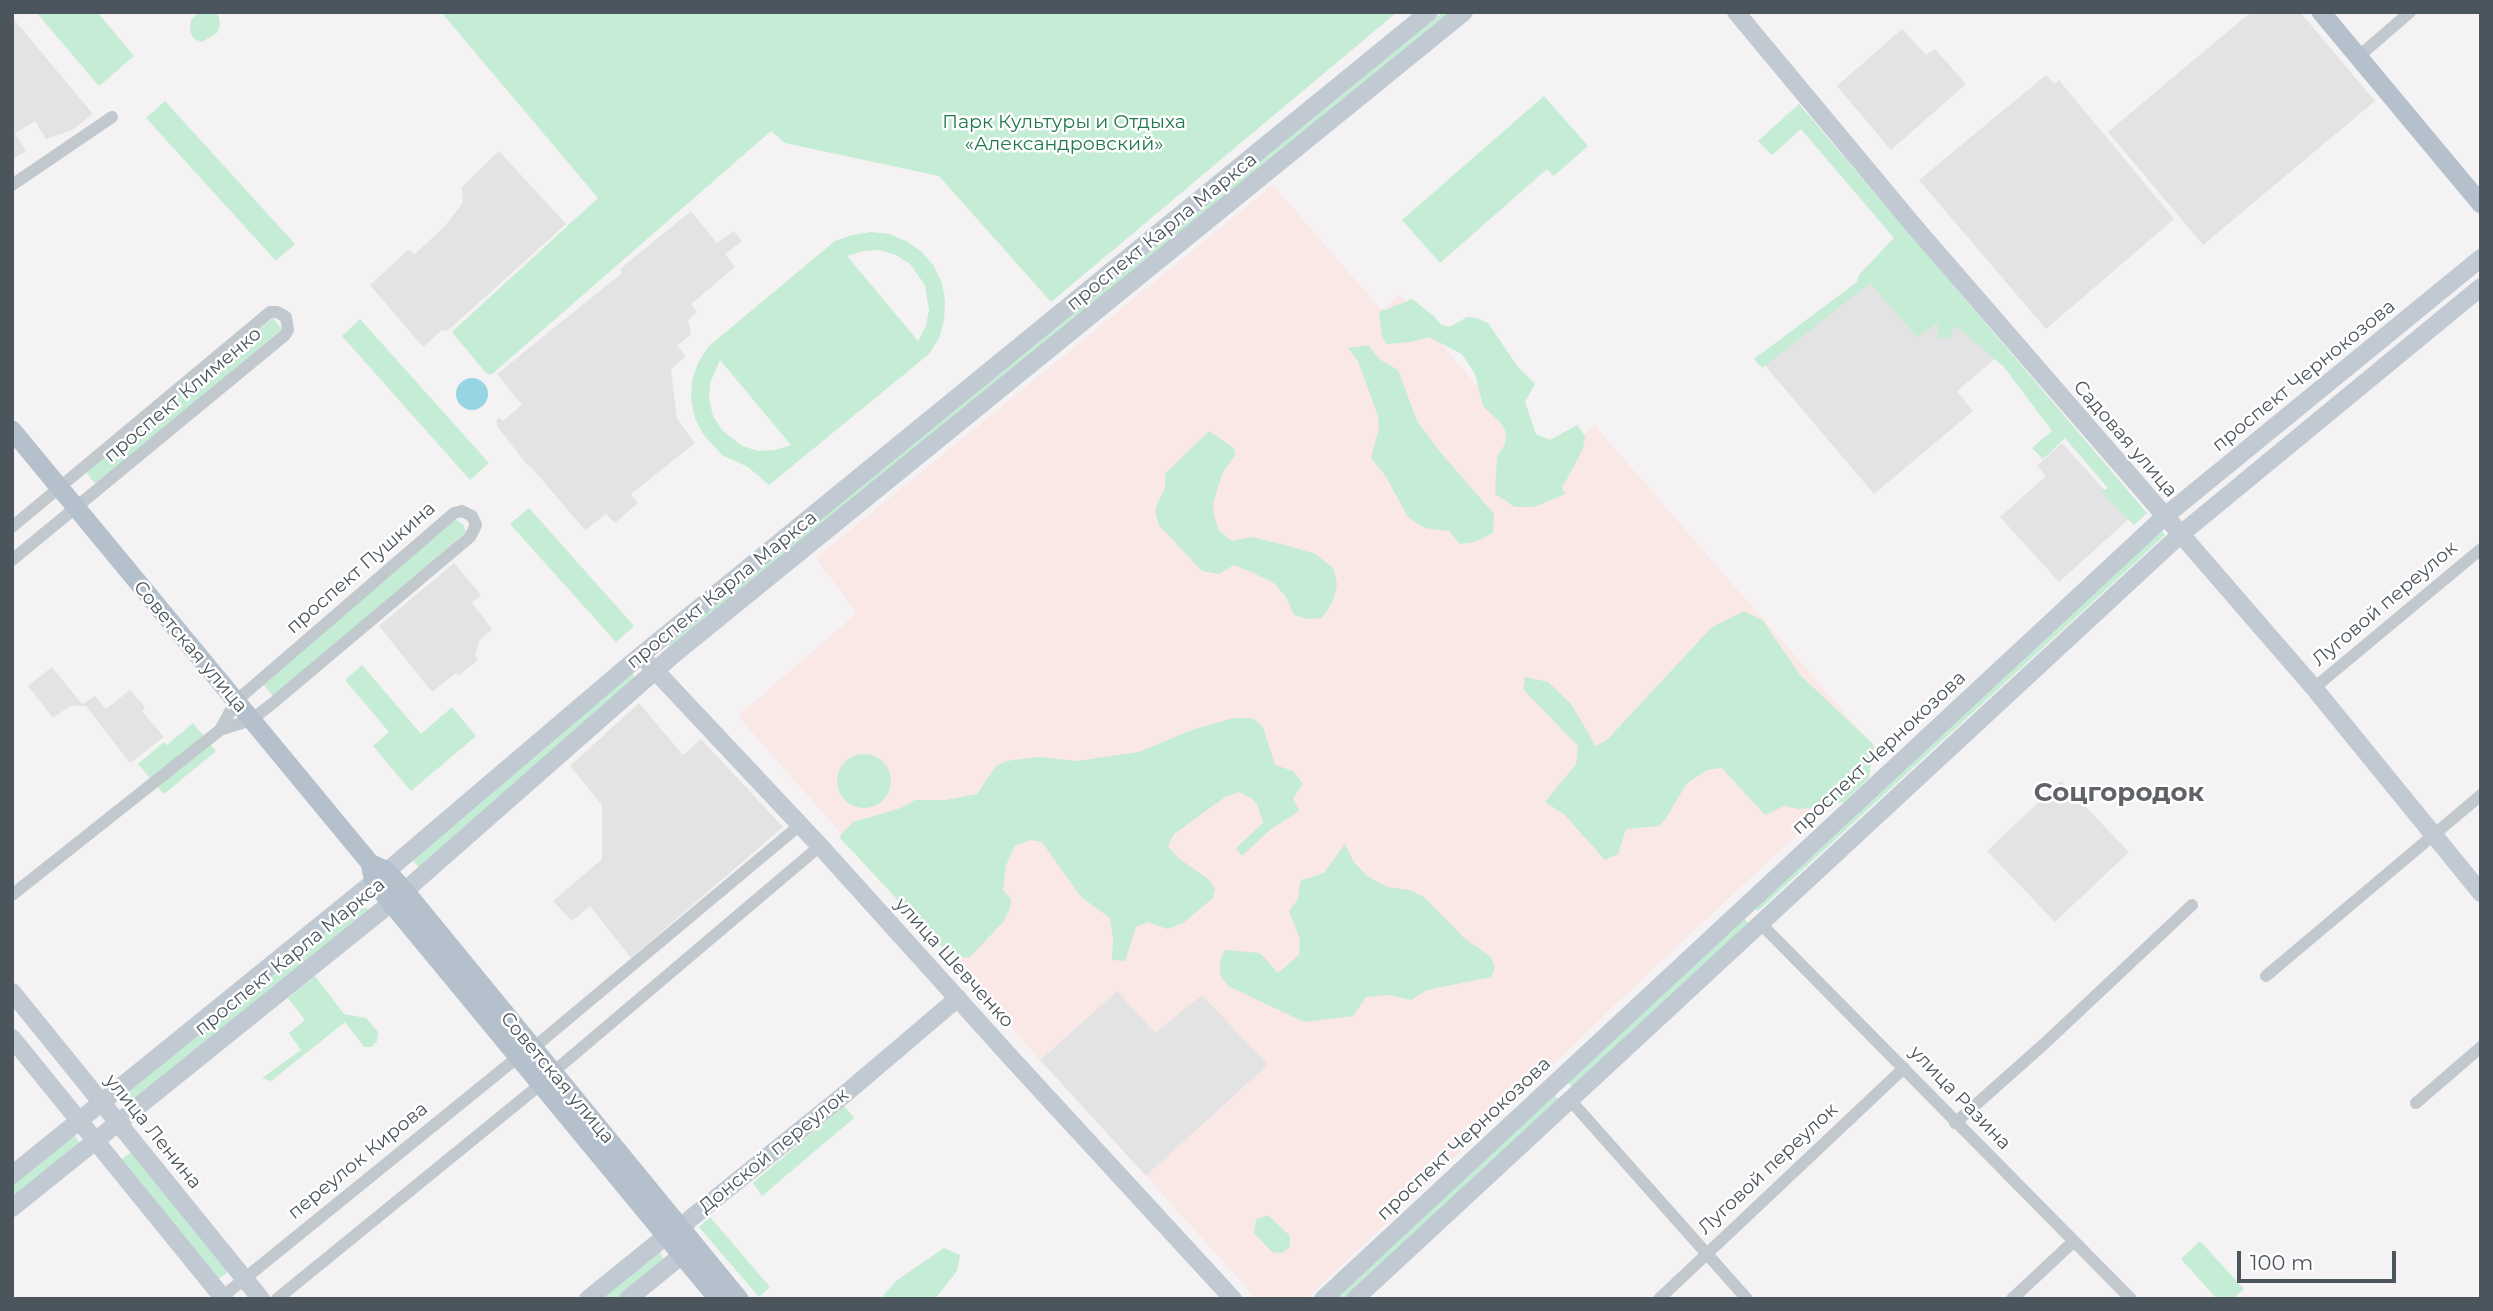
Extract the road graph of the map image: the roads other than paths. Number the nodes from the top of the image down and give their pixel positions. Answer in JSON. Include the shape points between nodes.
{"nodes":[{"id":1,"x":1429,"y":12,"type":"edge"},
{"id":2,"x":1464,"y":12,"type":"edge"},
{"id":3,"x":1735,"y":12,"type":"edge"},
{"id":4,"x":2321,"y":12,"type":"edge"},
{"id":5,"x":2410,"y":12,"type":"edge"},
{"id":6,"x":2358,"y":57,"type":"junction"},
{"id":7,"x":112,"y":117,"type":"dead end"},
{"id":8,"x":12,"y":185,"type":"edge"},
{"id":9,"x":2481,"y":204,"type":"edge"},
{"id":10,"x":2481,"y":258,"type":"edge"},
{"id":11,"x":2481,"y":287,"type":"edge"},
{"id":12,"x":12,"y":430,"type":"edge"},
{"id":13,"x":60,"y":488,"type":"junction"},
{"id":14,"x":76,"y":509,"type":"junction"},
{"id":15,"x":2164,"y":517,"type":"junction"},
{"id":16,"x":12,"y":527,"type":"edge"},
{"id":17,"x":2181,"y":534,"type":"junction"},
{"id":18,"x":2481,"y":549,"type":"edge"},
{"id":19,"x":12,"y":560,"type":"edge"},
{"id":20,"x":642,"y":656,"type":"junction"},
{"id":21,"x":656,"y":670,"type":"junction"},
{"id":22,"x":2314,"y":688,"type":"junction"},
{"id":23,"x":236,"y":701,"type":"junction"},
{"id":24,"x":251,"y":720,"type":"junction"},
{"id":25,"x":220,"y":730,"type":"junction"},
{"id":26,"x":2481,"y":795,"type":"edge"},
{"id":27,"x":800,"y":825,"type":"junction"},
{"id":28,"x":2433,"y":835,"type":"junction"},
{"id":29,"x":820,"y":846,"type":"junction"},
{"id":30,"x":377,"y":872,"type":"junction"},
{"id":31,"x":2481,"y":894,"type":"edge"},
{"id":32,"x":12,"y":895,"type":"edge"},
{"id":33,"x":398,"y":897,"type":"junction"},
{"id":34,"x":2192,"y":905,"type":"dead end"},
{"id":35,"x":1761,"y":924,"type":"junction"},
{"id":36,"x":2266,"y":976,"type":"dead end"},
{"id":37,"x":12,"y":992,"type":"edge"},
{"id":38,"x":958,"y":998,"type":"junction"},
{"id":39,"x":12,"y":1038,"type":"edge"},
{"id":40,"x":2481,"y":1047,"type":"edge"},
{"id":41,"x":525,"y":1053,"type":"junction"},
{"id":42,"x":1904,"y":1068,"type":"junction"},
{"id":43,"x":547,"y":1079,"type":"junction"},
{"id":44,"x":1571,"y":1101,"type":"junction"},
{"id":45,"x":103,"y":1103,"type":"junction"},
{"id":46,"x":2416,"y":1103,"type":"dead end"},
{"id":47,"x":80,"y":1121,"type":"junction"},
{"id":48,"x":118,"y":1123,"type":"junction"},
{"id":49,"x":1955,"y":1123,"type":"junction"},
{"id":50,"x":96,"y":1140,"type":"junction"},
{"id":51,"x":12,"y":1175,"type":"edge"},
{"id":52,"x":12,"y":1208,"type":"edge"},
{"id":53,"x":674,"y":1232,"type":"junction"},
{"id":54,"x":2074,"y":1241,"type":"junction"},
{"id":55,"x":1706,"y":1254,"type":"junction"},
{"id":56,"x":682,"y":1255,"type":"junction"},
{"id":57,"x":245,"y":1278,"type":"junction"},
{"id":58,"x":223,"y":1298,"type":"edge"},
{"id":59,"x":261,"y":1299,"type":"edge"},
{"id":60,"x":277,"y":1299,"type":"edge"},
{"id":61,"x":588,"y":1299,"type":"edge"},
{"id":62,"x":628,"y":1299,"type":"edge"},
{"id":63,"x":719,"y":1299,"type":"edge"},
{"id":64,"x":739,"y":1299,"type":"edge"},
{"id":65,"x":1233,"y":1299,"type":"edge"},
{"id":66,"x":1323,"y":1299,"type":"edge"},
{"id":67,"x":1355,"y":1299,"type":"edge"},
{"id":68,"x":1659,"y":1299,"type":"edge"},
{"id":69,"x":1746,"y":1299,"type":"edge"},
{"id":70,"x":2012,"y":1299,"type":"edge"},
{"id":71,"x":2131,"y":1299,"type":"edge"}],
"edges":[{"from":1,"to":20,"type":"street","name":"проспект Карла Маркса"},
{"from":2,"to":21,"type":"street","name":"проспект Карла Маркса"},
{"from":3,"to":15,"type":"street","name":"Садовая улица"},
{"from":4,"to":6,"type":"main road"},
{"from":5,"to":6,"type":"street"},
{"from":6,"to":9,"type":"main road"},
{"from":7,"to":8,"type":"street"},
{"from":10,"to":15,"type":"street","name":"проспект Чернокозова"},
{"from":11,"to":17,"type":"street"},
{"from":12,"to":13,"type":"main road","name":"Советская улица"},
{"from":13,"to":14,"type":"main road","name":"Советская улица"},
{"from":13,"to":14,"type":"street","name":"проспект Клименко","via":[[270,312],[286,317],[285,335]]},
{"from":13,"to":16,"type":"street","name":"проспект Клименко"},
{"from":14,"to":19,"type":"street","name":"проспект Клименко"},
{"from":14,"to":23,"type":"main road","name":"Советская улица"},
{"from":15,"to":17,"type":"street","name":"Садовая улица"},
{"from":15,"to":66,"type":"street","name":"проспект Чернокозова"},
{"from":17,"to":22,"type":"street","name":"Садовая улица"},
{"from":17,"to":35,"type":"street"},
{"from":18,"to":22,"type":"street","name":"Луговой переулок"},
{"from":20,"to":21,"type":"street","name":"улица Шевченко"},
{"from":20,"to":30,"type":"street","name":"проспект Карла Маркса"},
{"from":21,"to":27,"type":"street","name":"улица Шевченко"},
{"from":21,"to":33,"type":"street","name":"проспект Карла Маркса"},
{"from":22,"to":28,"type":"street","name":"Садовая улица"},
{"from":23,"to":24,"type":"main road","name":"Советская улица"},
{"from":23,"to":24,"type":"street","name":"проспект Пушкина","via":[[454,513],[472,516],[476,525],[470,537]]},
{"from":23,"to":25,"type":"street","name":"проспект Пушкина"},
{"from":24,"to":25,"type":"street","name":"проспект Пушкина"},
{"from":24,"to":30,"type":"main road","name":"Советская улица"},
{"from":25,"to":32,"type":"street","name":"проспект Пушкина"},
{"from":26,"to":28,"type":"street"},
{"from":27,"to":29,"type":"street","name":"улица Шевченко"},
{"from":27,"to":41,"type":"street","name":"переулок Кирова"},
{"from":28,"to":31,"type":"street","name":"Садовая улица"},
{"from":28,"to":36,"type":"street"},
{"from":29,"to":38,"type":"street","name":"улица Шевченко"},
{"from":29,"to":43,"type":"street"},
{"from":30,"to":33,"type":"main road","name":"Советская улица"},
{"from":30,"to":45,"type":"street","name":"проспект Карла Маркса"},
{"from":33,"to":41,"type":"main road","name":"Советская улица"},
{"from":33,"to":48,"type":"street","name":"проспект Карла Маркса"},
{"from":34,"to":49,"type":"street"},
{"from":35,"to":42,"type":"street","name":"улица Разина"},
{"from":35,"to":44,"type":"street"},
{"from":37,"to":45,"type":"street","name":"улица Ленина"},
{"from":38,"to":53,"type":"street","name":"Донской переулок"},
{"from":38,"to":65,"type":"street","name":"улица Шевченко"},
{"from":39,"to":47,"type":"street"},
{"from":40,"to":46,"type":"street"},
{"from":41,"to":43,"type":"main road","name":"Советская улица"},
{"from":41,"to":57,"type":"street","name":"переулок Кирова"},
{"from":42,"to":49,"type":"street","name":"улица Разина"},
{"from":42,"to":55,"type":"street","name":"Луговой переулок"},
{"from":43,"to":53,"type":"main road","name":"Советская улица"},
{"from":43,"to":60,"type":"street"},
{"from":44,"to":55,"type":"street"},
{"from":44,"to":67,"type":"street"},
{"from":45,"to":47,"type":"street","name":"проспект Карла Маркса"},
{"from":45,"to":48,"type":"street","name":"улица Ленина"},
{"from":47,"to":50,"type":"street"},
{"from":47,"to":51,"type":"street","name":"проспект Карла Маркса"},
{"from":48,"to":50,"type":"street","name":"проспект Карла Маркса"},
{"from":48,"to":57,"type":"street","name":"улица Ленина"},
{"from":49,"to":54,"type":"street","name":"улица Разина"},
{"from":50,"to":52,"type":"street","name":"проспект Карла Маркса"},
{"from":50,"to":58,"type":"street"},
{"from":53,"to":56,"type":"main road","name":"Советская улица"},
{"from":53,"to":61,"type":"street","name":"Донской переулок"},
{"from":53,"to":64,"type":"main road","name":"Советская улица"},
{"from":54,"to":70,"type":"street"},
{"from":54,"to":71,"type":"street","name":"улица Разина"},
{"from":55,"to":68,"type":"street","name":"Луговой переулок"},
{"from":55,"to":69,"type":"street"},
{"from":56,"to":62,"type":"street"},
{"from":56,"to":63,"type":"main road","name":"Советская улица"},
{"from":57,"to":58,"type":"street","name":"переулок Кирова"},
{"from":57,"to":59,"type":"street","name":"улица Ленина"}]}
